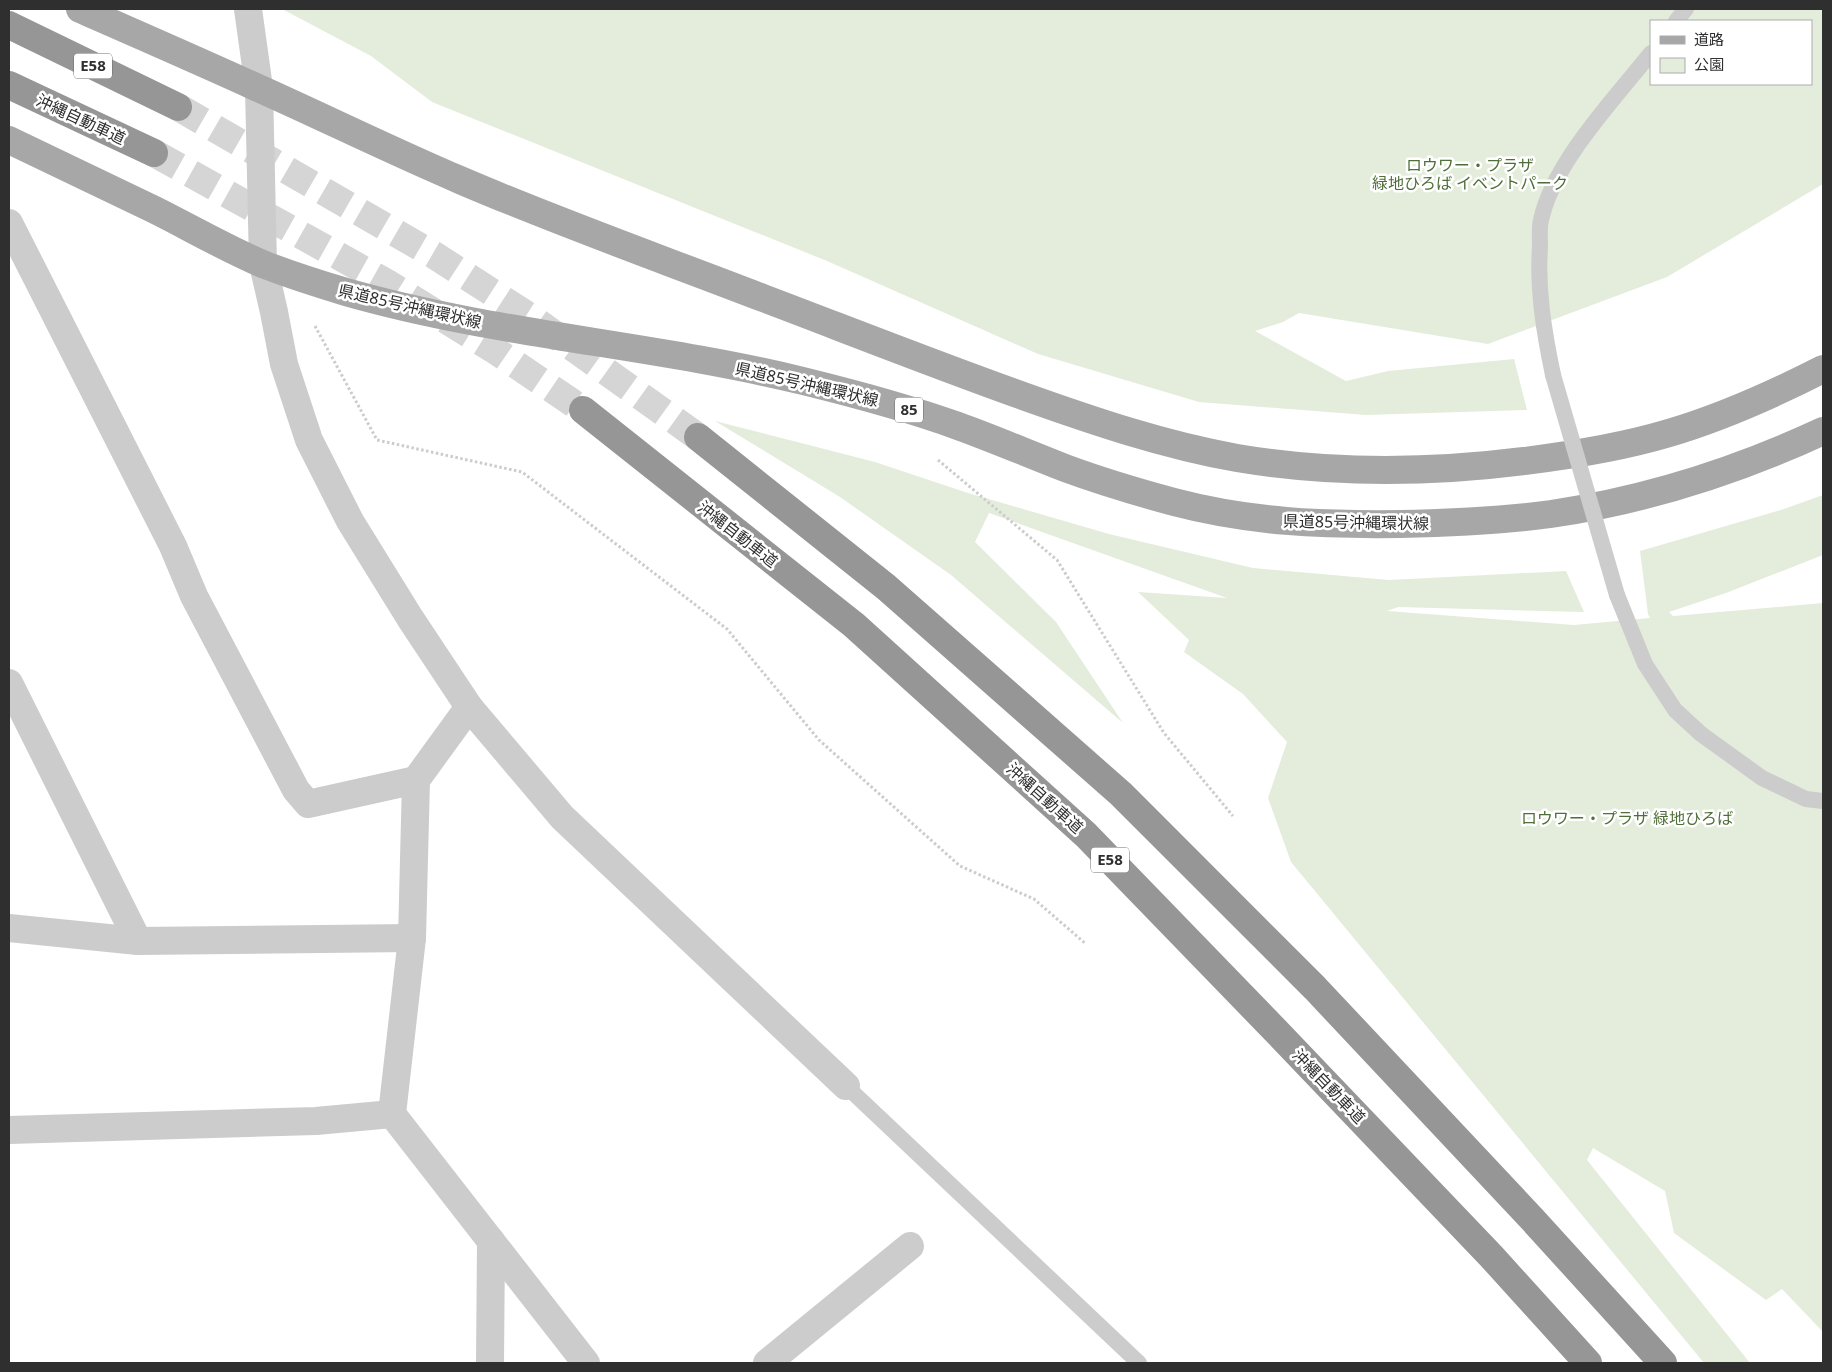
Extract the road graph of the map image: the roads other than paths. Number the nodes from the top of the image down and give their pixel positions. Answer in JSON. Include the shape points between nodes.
{"nodes":[{"id":1,"x":80,"y":9,"type":"edge"},
{"id":2,"x":248,"y":9,"type":"edge"},
{"id":3,"x":1686,"y":9,"type":"edge"},
{"id":4,"x":1677,"y":20,"type":"edge"},
{"id":5,"x":9,"y":25,"type":"edge"},
{"id":6,"x":1650,"y":54,"type":"edge"},
{"id":7,"x":9,"y":86,"type":"edge"},
{"id":8,"x":259,"y":88,"type":"junction"},
{"id":9,"x":178,"y":107,"type":"tunnel mouth"},
{"id":10,"x":9,"y":140,"type":"edge"},
{"id":11,"x":154,"y":153,"type":"tunnel mouth"},
{"id":12,"x":9,"y":223,"type":"edge"},
{"id":13,"x":263,"y":264,"type":"junction"},
{"id":14,"x":1823,"y":369,"type":"edge"},
{"id":15,"x":583,"y":410,"type":"tunnel mouth"},
{"id":16,"x":1823,"y":431,"type":"edge"},
{"id":17,"x":698,"y":437,"type":"tunnel mouth"},
{"id":18,"x":9,"y":683,"type":"edge"},
{"id":19,"x":469,"y":707,"type":"junction"},
{"id":20,"x":416,"y":780,"type":"junction"},
{"id":21,"x":1823,"y":801,"type":"edge"},
{"id":22,"x":9,"y":928,"type":"edge"},
{"id":23,"x":412,"y":938,"type":"junction"},
{"id":24,"x":138,"y":941,"type":"junction"},
{"id":25,"x":846,"y":1086,"type":"joint"},
{"id":26,"x":392,"y":1114,"type":"junction"},
{"id":27,"x":9,"y":1130,"type":"edge"},
{"id":28,"x":491,"y":1240,"type":"junction"},
{"id":29,"x":910,"y":1246,"type":"dead end"},
{"id":30,"x":490,"y":1363,"type":"edge"},
{"id":31,"x":586,"y":1363,"type":"edge"},
{"id":32,"x":766,"y":1363,"type":"edge"},
{"id":33,"x":1139,"y":1363,"type":"edge"},
{"id":34,"x":1588,"y":1363,"type":"edge"},
{"id":35,"x":1662,"y":1363,"type":"edge"}],
"edges":[{"from":1,"to":8,"type":"main road"},
{"from":2,"to":8,"type":"street"},
{"from":3,"to":4,"type":"lane"},
{"from":5,"to":9,"type":"highway","number":"E58"},
{"from":6,"to":21,"type":"lane","bridge":true,"via":[[1575,149],[1553,186],[1541,220],[1541,313],[1553,375],[1617,595],[1645,664],[1675,710],[1701,734],[1762,778],[1806,799]]},
{"from":7,"to":11,"type":"highway","name":"沖縄自動車道"},
{"from":8,"to":13,"type":"street"},
{"from":8,"to":14,"type":"main road","via":[[465,182],[948,369],[1115,427],[1235,457],[1284,464],[1392,470],[1448,469],[1560,457],[1668,434],[1765,397]]},
{"from":10,"to":13,"type":"main road","name":"県道85号沖縄環状線","number":"85"},
{"from":12,"to":20,"type":"street","via":[[173,546],[194,596],[296,790],[308,804]]},
{"from":13,"to":16,"type":"main road","name":"県道85号沖縄環状線","number":"85","via":[[349,292],[475,322],[795,379],[961,427],[1125,488],[1233,515],[1277,521],[1462,523],[1550,514],[1639,497],[1707,478],[1779,452]]},
{"from":13,"to":19,"type":"street","via":[[284,364],[309,440],[350,522]]},
{"from":15,"to":34,"type":"highway","name":"沖縄自動車道","number":"E58","via":[[854,626],[1086,834],[1491,1256]]},
{"from":17,"to":35,"type":"highway","via":[[886,587],[1121,794],[1315,988]]},
{"from":18,"to":24,"type":"street"},
{"from":19,"to":20,"type":"street"},
{"from":19,"to":25,"type":"street","via":[[562,817]]},
{"from":20,"to":23,"type":"street"},
{"from":22,"to":24,"type":"street"},
{"from":23,"to":24,"type":"street"},
{"from":23,"to":26,"type":"street"},
{"from":25,"to":33,"type":"lane"},
{"from":26,"to":27,"type":"street","via":[[316,1121]]},
{"from":26,"to":28,"type":"street"},
{"from":28,"to":30,"type":"street"},
{"from":28,"to":31,"type":"street"},
{"from":29,"to":32,"type":"street"}]}
